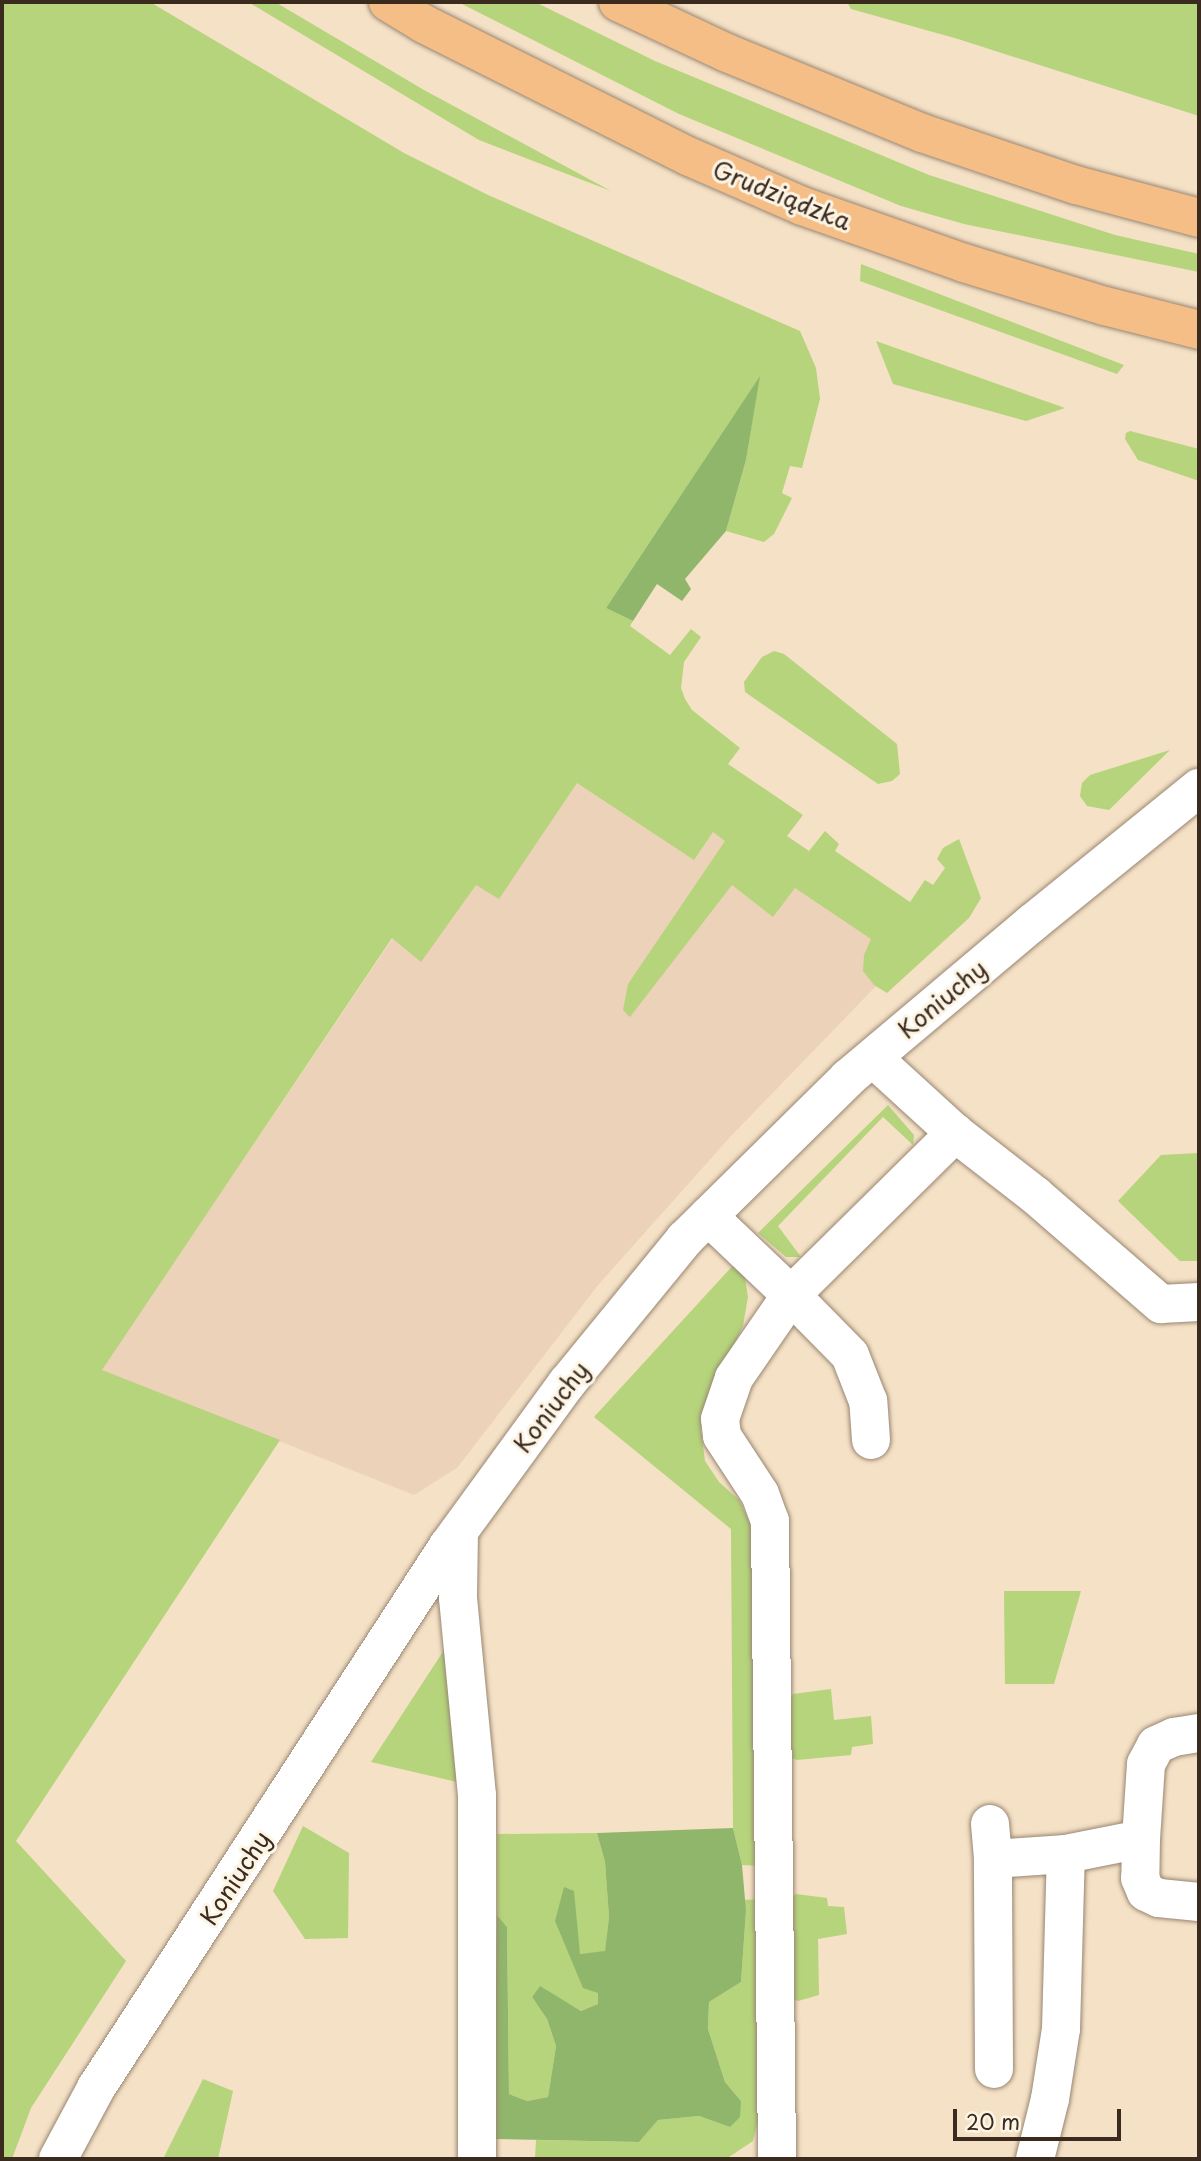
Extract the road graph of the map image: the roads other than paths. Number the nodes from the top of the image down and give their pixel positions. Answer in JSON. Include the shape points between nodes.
{"nodes":[{"id":1,"x":388,"y":2,"type":"edge"},
{"id":2,"x":618,"y":2,"type":"edge"},
{"id":3,"x":1199,"y":218,"type":"edge"},
{"id":4,"x":1199,"y":330,"type":"edge"},
{"id":5,"x":1199,"y":788,"type":"edge"},
{"id":6,"x":873,"y":1058,"type":"junction"},
{"id":7,"x":955,"y":1133,"type":"junction"},
{"id":8,"x":708,"y":1216,"type":"junction"},
{"id":9,"x":792,"y":1295,"type":"junction"},
{"id":10,"x":1199,"y":1301,"type":"edge"},
{"id":11,"x":871,"y":1440,"type":"dead end"},
{"id":12,"x":459,"y":1532,"type":"junction"},
{"id":13,"x":1199,"y":1733,"type":"edge"},
{"id":14,"x":1141,"y":1839,"type":"junction"},
{"id":15,"x":1066,"y":1854,"type":"junction"},
{"id":16,"x":1199,"y":1902,"type":"edge"},
{"id":17,"x":994,"y":2069,"type":"dead end"},
{"id":18,"x":58,"y":2159,"type":"edge"},
{"id":19,"x":477,"y":2159,"type":"edge"},
{"id":20,"x":777,"y":2159,"type":"edge"},
{"id":21,"x":1035,"y":2159,"type":"edge"}],
"edges":[{"from":1,"to":4,"type":"main road","name":"Grudziądzka","via":[[690,157],[802,206],[964,263]]},
{"from":2,"to":3,"type":"main road","via":[[922,134],[1076,185]]},
{"from":5,"to":6,"type":"street","name":"Koniuchy"},
{"from":6,"to":7,"type":"street"},
{"from":6,"to":8,"type":"street","name":"Koniuchy"},
{"from":7,"to":9,"type":"street"},
{"from":7,"to":10,"type":"street","via":[[1161,1304]]},
{"from":8,"to":9,"type":"street"},
{"from":8,"to":12,"type":"street","name":"Koniuchy","via":[[567,1383]]},
{"from":9,"to":11,"type":"street","via":[[850,1355],[868,1401]]},
{"from":9,"to":20,"type":"street","via":[[734,1378],[720,1419],[722,1436],[760,1494],[770,1521]]},
{"from":12,"to":18,"type":"street","name":"Koniuchy","via":[[96,2088]]},
{"from":12,"to":19,"type":"street","via":[[458,1598],[477,1795]]},
{"from":13,"to":14,"type":"street","via":[[1156,1745],[1146,1764]]},
{"from":14,"to":15,"type":"street"},
{"from":14,"to":16,"type":"street","via":[[1140,1878],[1146,1892]]},
{"from":15,"to":17,"type":"street","via":[[992,1842]]},
{"from":15,"to":21,"type":"street","via":[[1061,2029]]}]}
